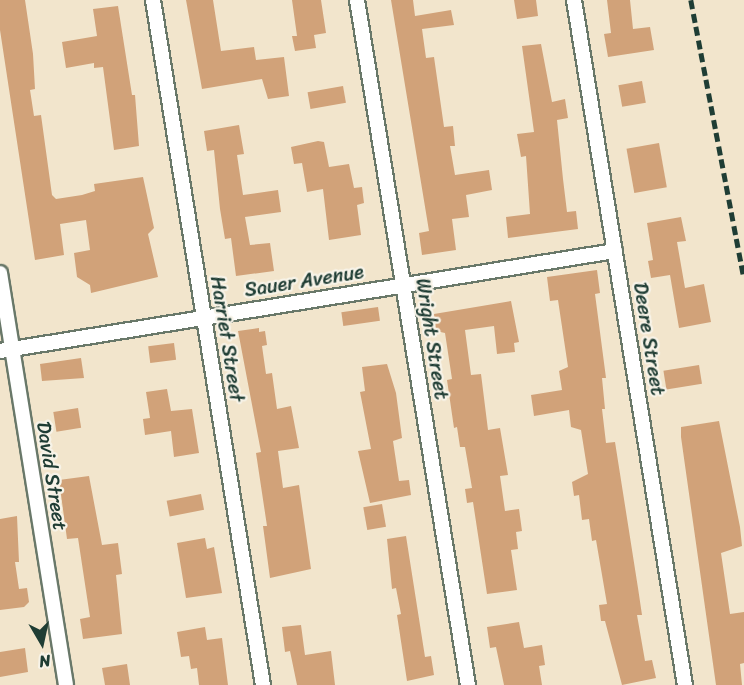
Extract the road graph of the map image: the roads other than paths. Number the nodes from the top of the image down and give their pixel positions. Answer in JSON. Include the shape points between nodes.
{"nodes":[{"id":1,"x":153,"y":0,"type":"edge"},
{"id":2,"x":357,"y":0,"type":"edge"},
{"id":3,"x":574,"y":0,"type":"edge"},
{"id":4,"x":615,"y":251,"type":"junction"},
{"id":5,"x":0,"y":273,"type":"edge"},
{"id":6,"x":404,"y":285,"type":"junction"},
{"id":7,"x":204,"y":317,"type":"junction"},
{"id":8,"x":6,"y":350,"type":"edge"},
{"id":9,"x":66,"y":685,"type":"edge"},
{"id":10,"x":263,"y":685,"type":"edge"},
{"id":11,"x":468,"y":685,"type":"edge"},
{"id":12,"x":685,"y":685,"type":"edge"}],
"edges":[{"from":1,"to":7,"type":"street","name":"Harriet Street"},
{"from":2,"to":6,"type":"street","name":"Wright Street"},
{"from":3,"to":4,"type":"street","name":"Deere Street"},
{"from":4,"to":6,"type":"street","name":"Sauer Avenue"},
{"from":4,"to":12,"type":"street","name":"Deere Street"},
{"from":5,"to":8,"type":"street","name":"David Street"},
{"from":6,"to":7,"type":"street","name":"Sauer Avenue"},
{"from":6,"to":11,"type":"street","name":"Wright Street"},
{"from":7,"to":8,"type":"street","name":"Sauer Avenue"},
{"from":7,"to":10,"type":"street","name":"Harriet Street"},
{"from":8,"to":9,"type":"street","name":"David Street"}]}
